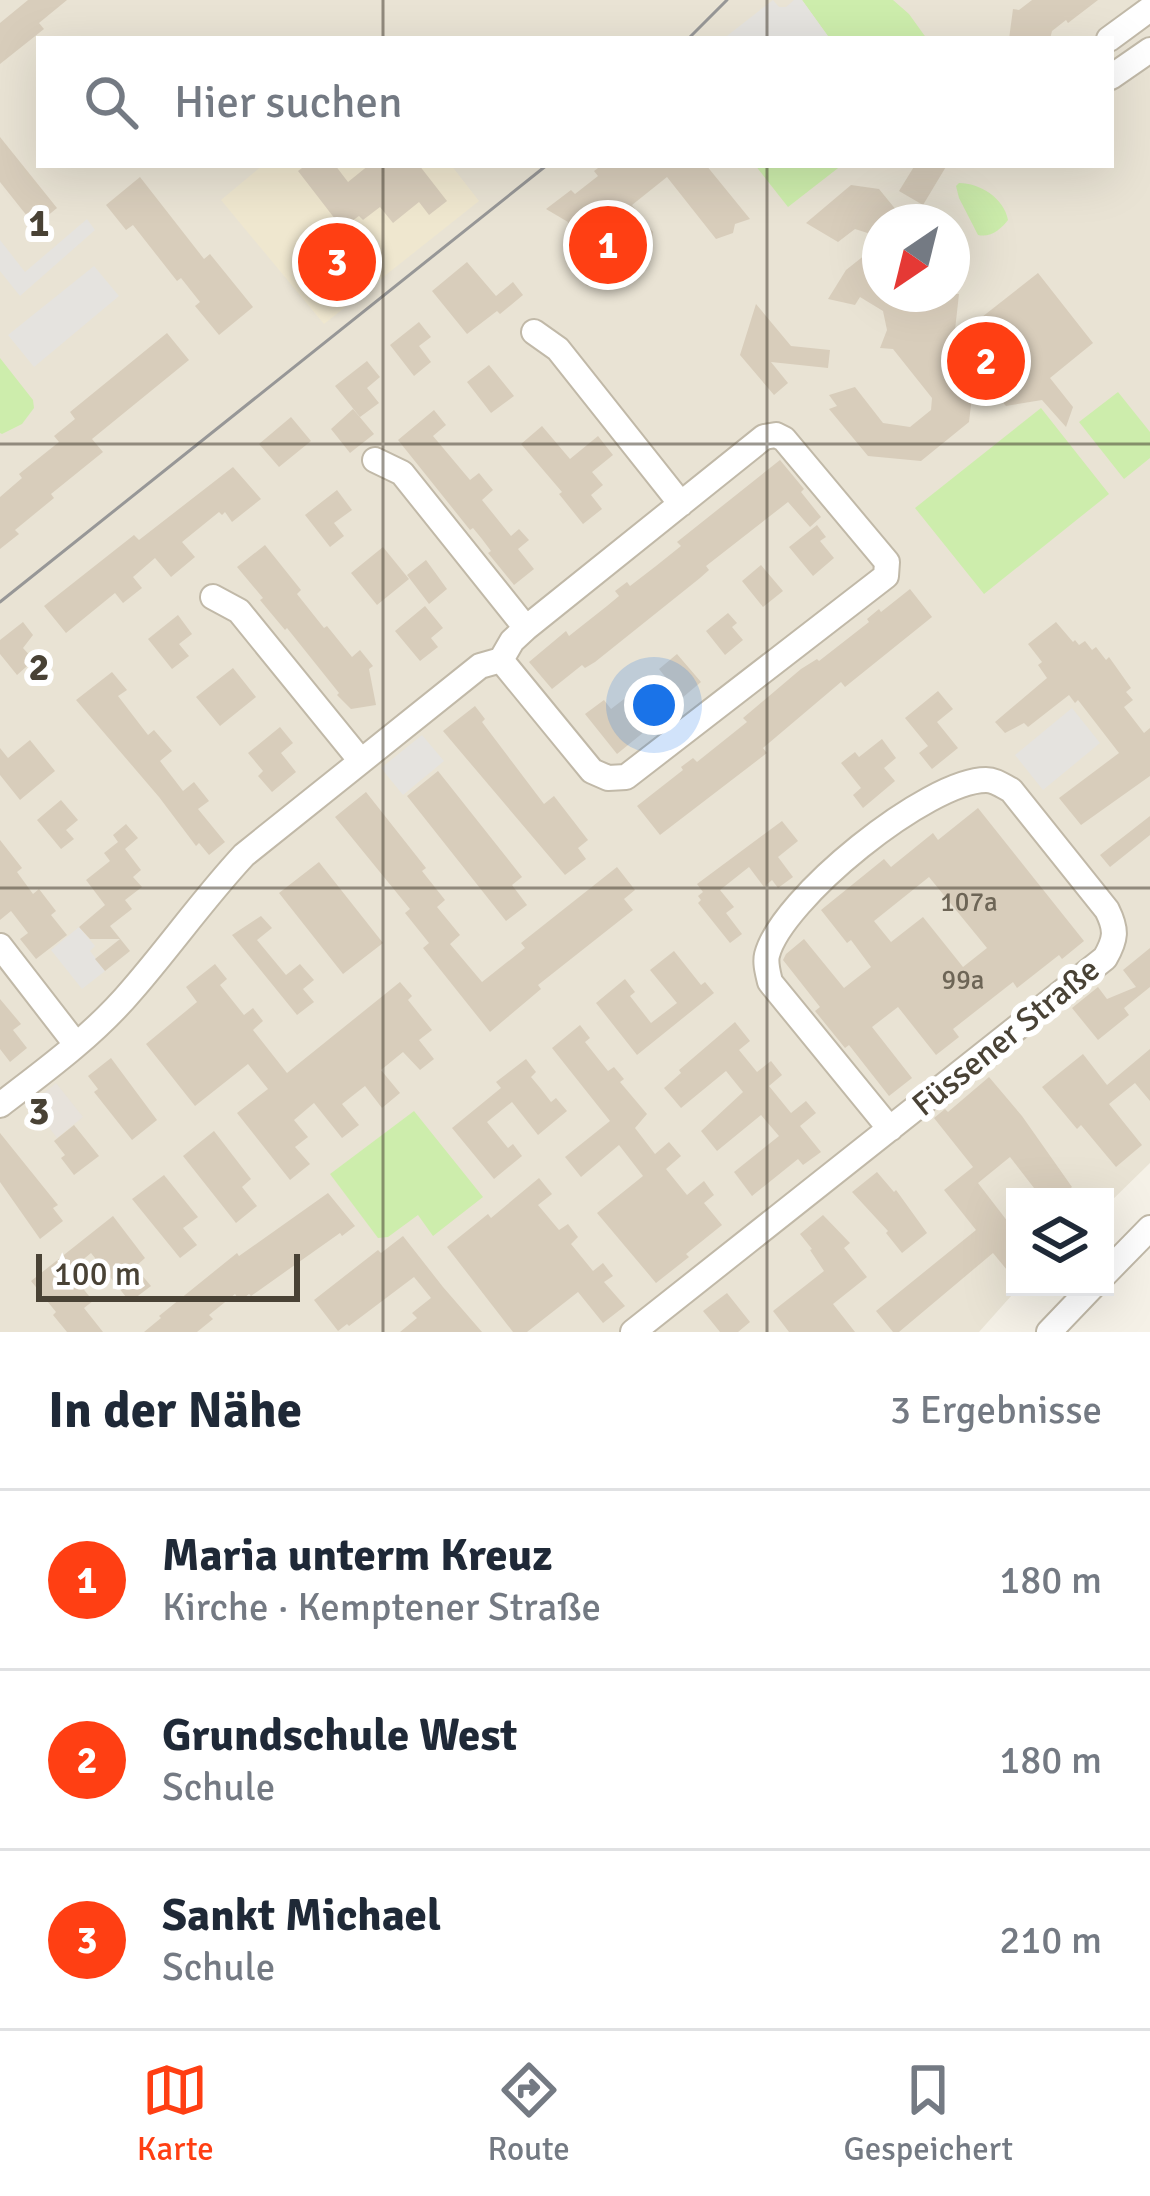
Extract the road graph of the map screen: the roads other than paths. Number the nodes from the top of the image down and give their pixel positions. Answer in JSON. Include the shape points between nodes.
{"nodes":[{"id":1,"x":1150,"y":9,"type":"edge"},
{"id":2,"x":1112,"y":36,"type":"edge"},
{"id":3,"x":1150,"y":50,"type":"edge"},
{"id":4,"x":1114,"y":75,"type":"edge"},
{"id":5,"x":534,"y":332,"type":"dead end"},
{"id":6,"x":375,"y":460,"type":"dead end"},
{"id":7,"x":682,"y":504,"type":"junction"},
{"id":8,"x":213,"y":597,"type":"dead end"},
{"id":9,"x":526,"y":628,"type":"junction"},
{"id":10,"x":501,"y":660,"type":"junction"},
{"id":11,"x":362,"y":761,"type":"junction"},
{"id":12,"x":0,"y":946,"type":"edge"},
{"id":13,"x":75,"y":1043,"type":"junction"},
{"id":14,"x":0,"y":1105,"type":"edge"},
{"id":15,"x":890,"y":1129,"type":"junction"},
{"id":16,"x":1150,"y":1228,"type":"edge"},
{"id":17,"x":1114,"y":1265,"type":"edge"},
{"id":18,"x":1084,"y":1296,"type":"edge"},
{"id":19,"x":633,"y":1332,"type":"edge"},
{"id":20,"x":1049,"y":1332,"type":"edge"}],
"edges":[{"from":1,"to":2,"type":"street"},
{"from":3,"to":4,"type":"street"},
{"from":5,"to":7,"type":"street","via":[[558,349]]},
{"from":6,"to":9,"type":"street","via":[[402,473]]},
{"from":7,"to":9,"type":"street"},
{"from":7,"to":10,"type":"street","via":[[776,435],[887,562],[886,576],[626,777],[592,770]]},
{"from":8,"to":11,"type":"street","via":[[239,611]]},
{"from":9,"to":10,"type":"street"},
{"from":10,"to":11,"type":"street","via":[[480,666]]},
{"from":11,"to":13,"type":"street","via":[[244,855],[131,991]]},
{"from":12,"to":13,"type":"street"},
{"from":13,"to":14,"type":"street"},
{"from":15,"to":15,"type":"street","name":"Füssener Straße","via":[[770,982],[765,959],[800,902],[843,860],[905,812],[991,779],[1011,790],[1107,910],[1113,944]]},
{"from":15,"to":19,"type":"street","name":"Füssener Straße"},
{"from":16,"to":17,"type":"street"},
{"from":18,"to":20,"type":"street"}]}
